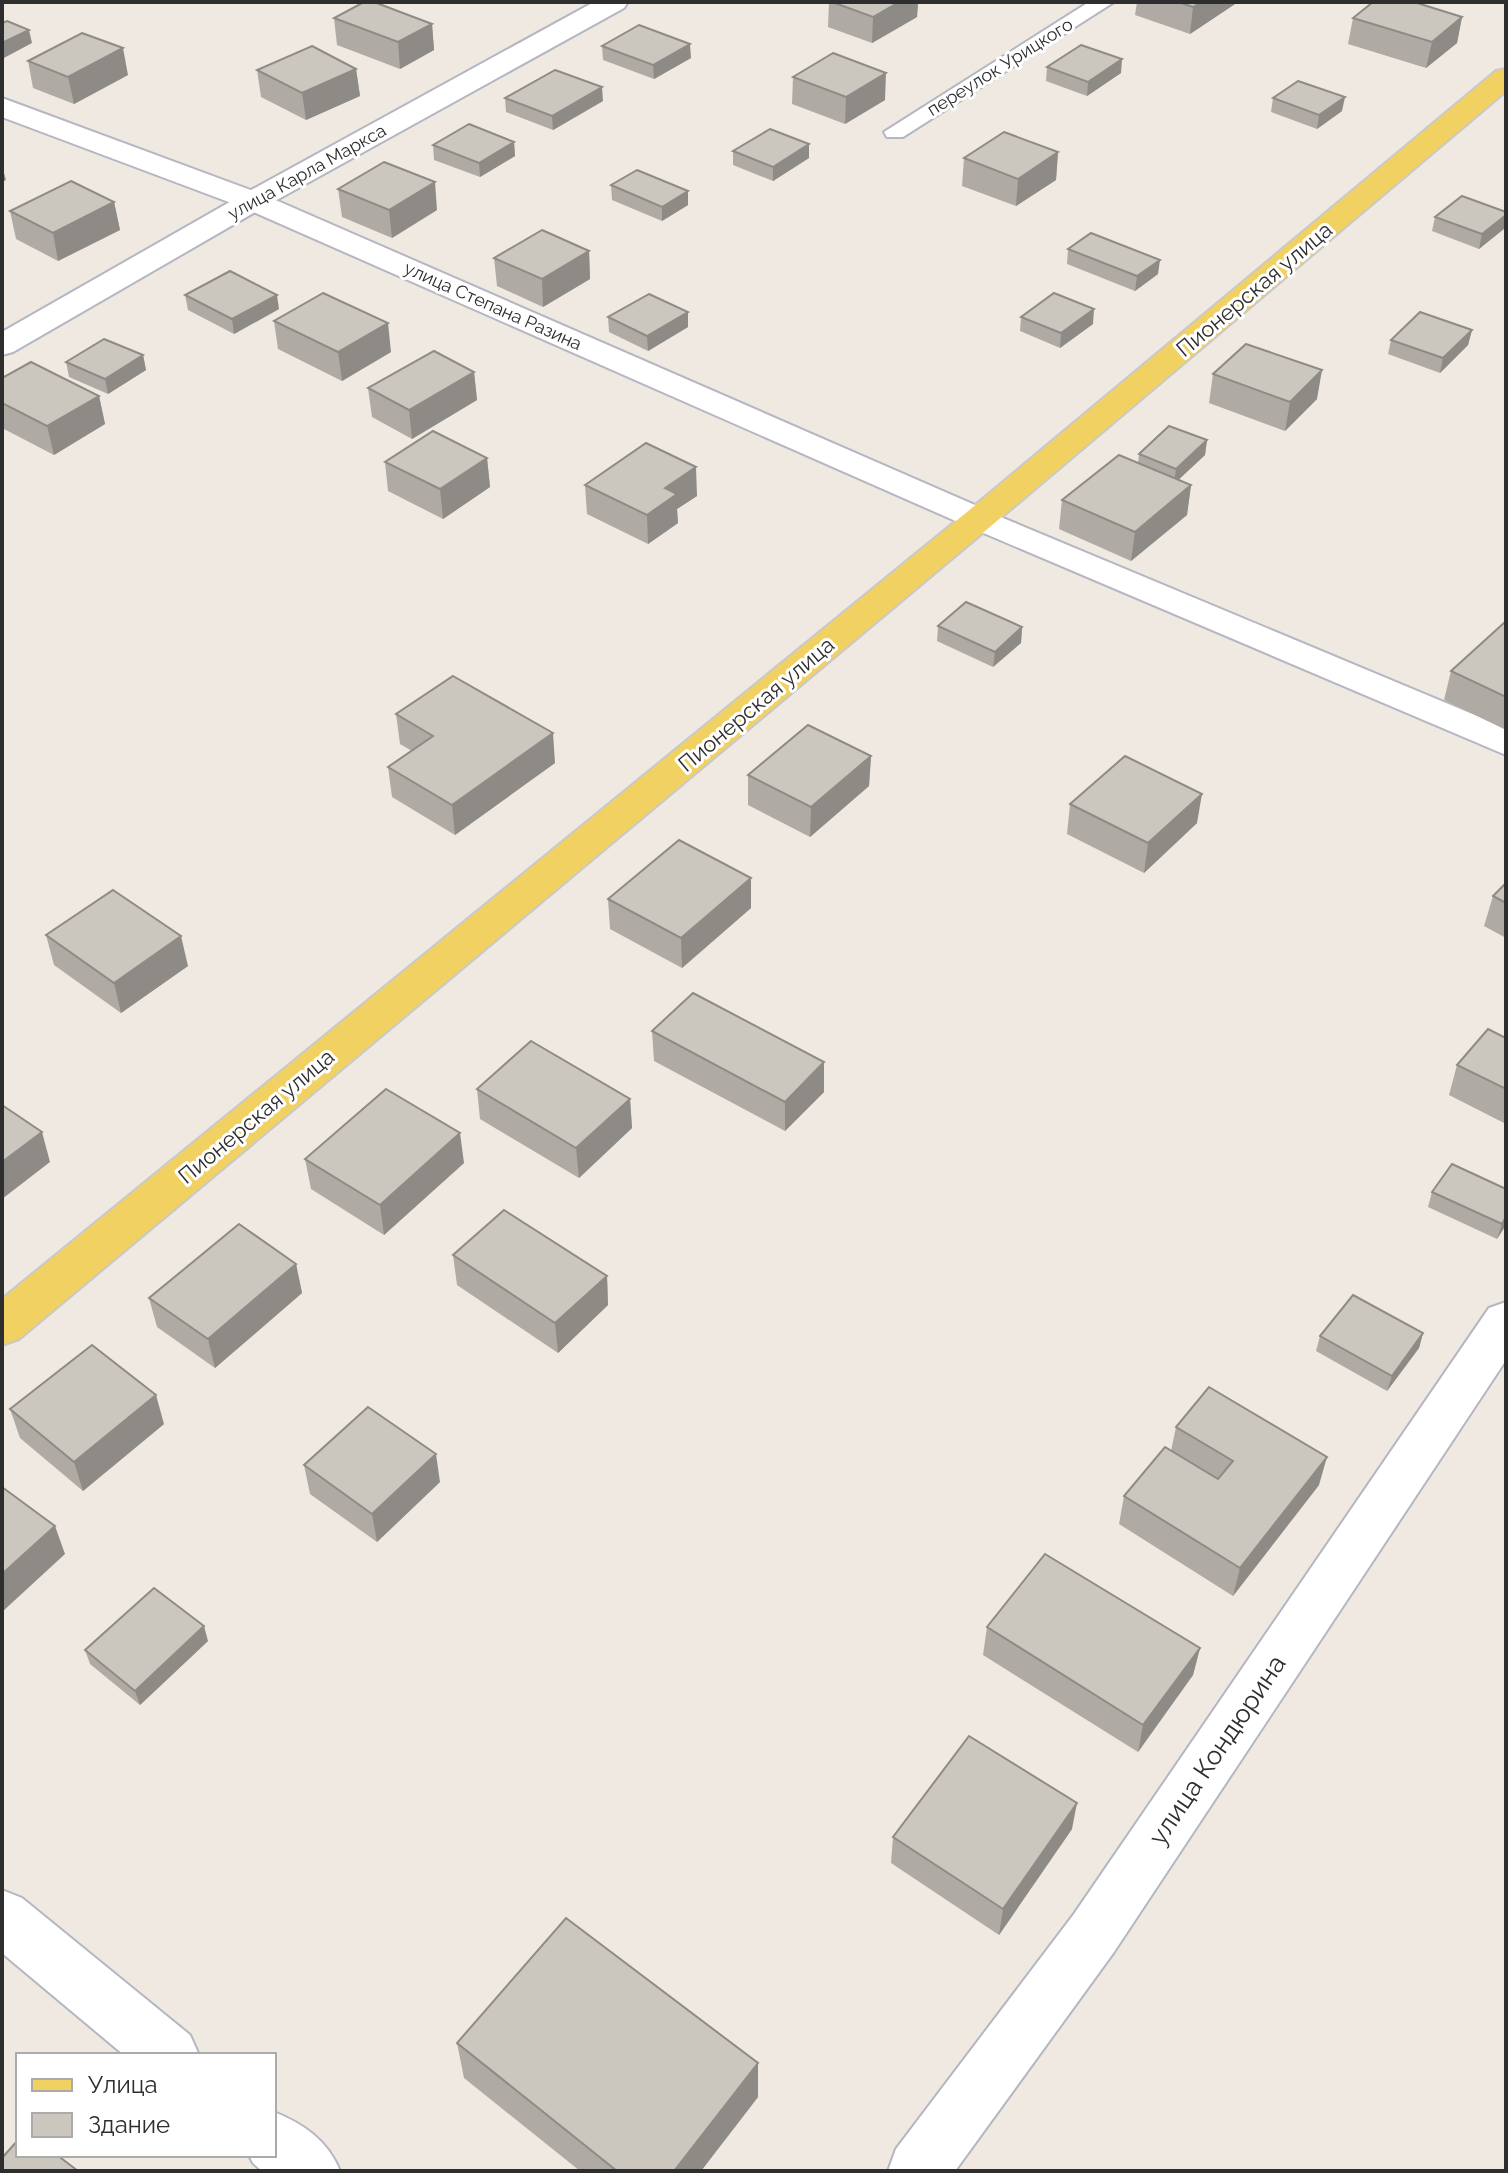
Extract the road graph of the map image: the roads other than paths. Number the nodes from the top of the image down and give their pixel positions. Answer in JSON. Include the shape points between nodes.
{"nodes":[{"id":1,"x":614,"y":2,"type":"edge"},
{"id":2,"x":1104,"y":2,"type":"edge"},
{"id":3,"x":1506,"y":77,"type":"edge"},
{"id":4,"x":2,"y":107,"type":"edge"},
{"id":5,"x":895,"y":132,"type":"dead end"},
{"id":6,"x":253,"y":201,"type":"junction"},
{"id":7,"x":2,"y":345,"type":"edge"},
{"id":8,"x":979,"y":519,"type":"junction"},
{"id":9,"x":1506,"y":743,"type":"edge"},
{"id":10,"x":1506,"y":1321,"type":"edge"},
{"id":11,"x":2,"y":1326,"type":"edge"},
{"id":12,"x":2,"y":1917,"type":"edge"},
{"id":13,"x":167,"y":2053,"type":"edge"},
{"id":14,"x":276,"y":2144,"type":"edge"},
{"id":15,"x":310,"y":2171,"type":"edge"},
{"id":16,"x":918,"y":2171,"type":"edge"}],
"edges":[{"from":1,"to":6,"type":"street","name":"улица Карла Маркса"},
{"from":2,"to":5,"type":"lane","name":"переулок Урицкого"},
{"from":3,"to":8,"type":"main road","name":"Пионерская улица"},
{"from":4,"to":6,"type":"street","name":"улица Степана Разина"},
{"from":6,"to":7,"type":"street","name":"улица Карла Маркса"},
{"from":6,"to":8,"type":"street","name":"улица Степана Разина"},
{"from":8,"to":9,"type":"street","name":"улица Степана Разина"},
{"from":8,"to":11,"type":"main road","name":"Пионерская улица"},
{"from":10,"to":16,"type":"street","name":"улица Кондюрина","via":[[1094,1933]]},
{"from":12,"to":13,"type":"street"},
{"from":14,"to":15,"type":"street"}]}
